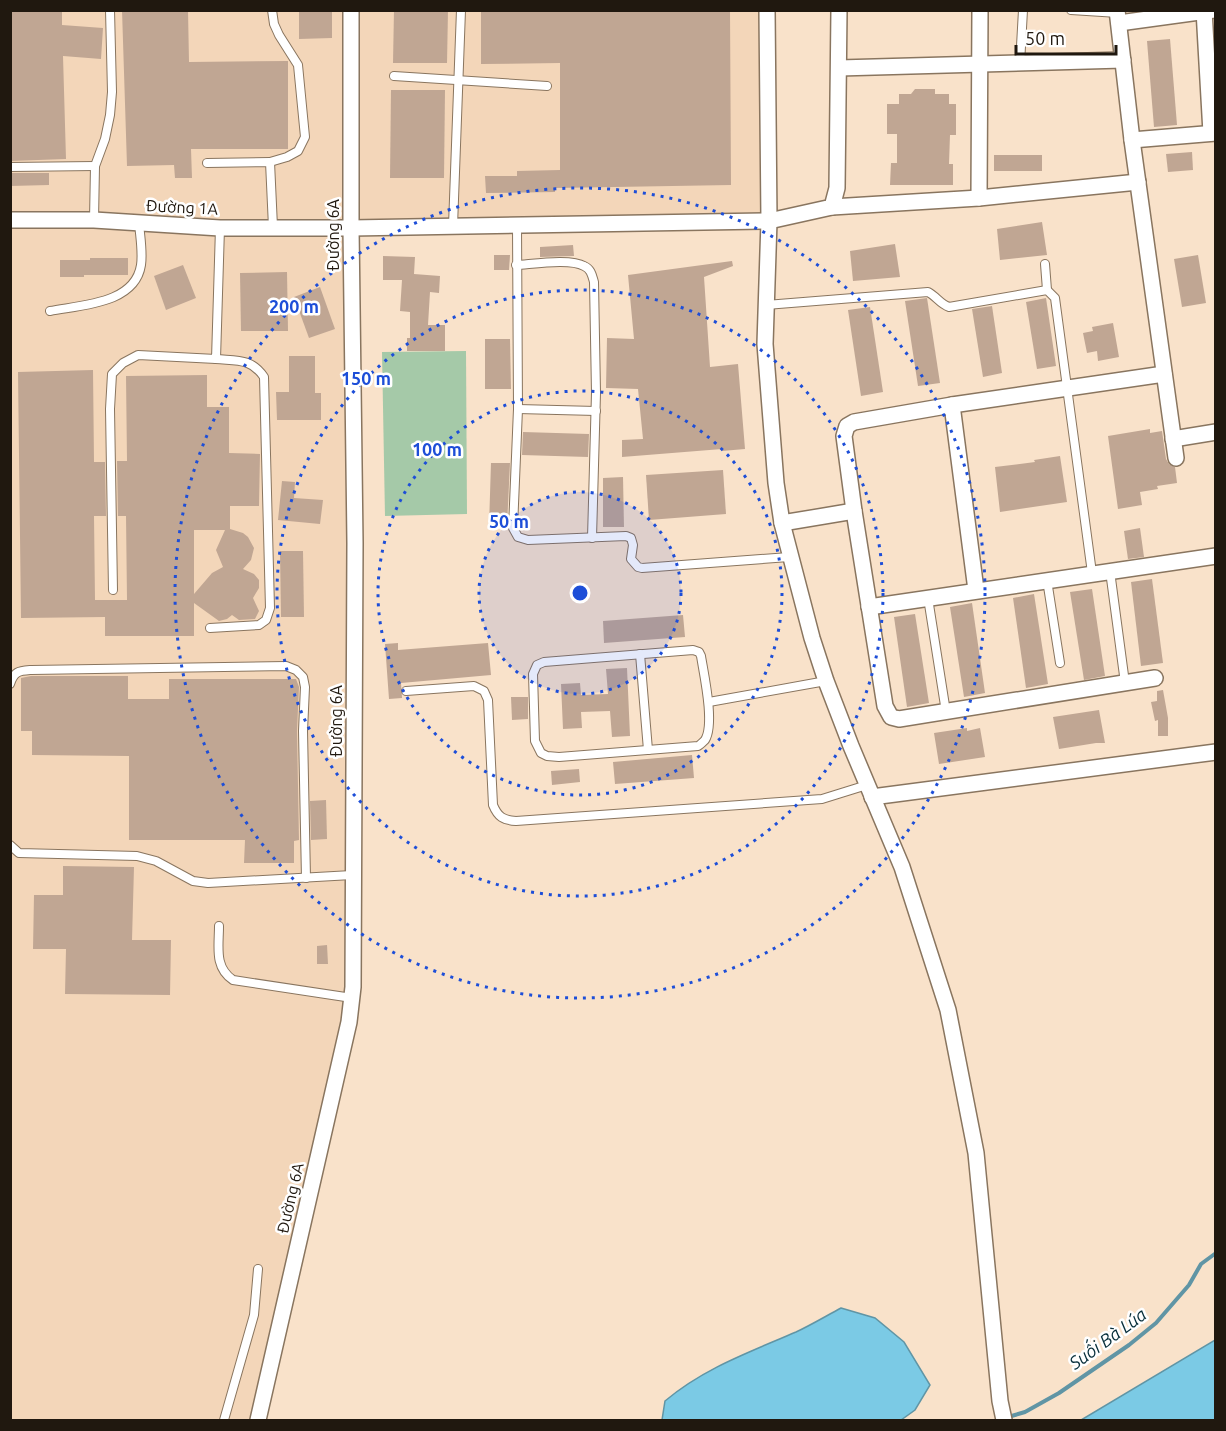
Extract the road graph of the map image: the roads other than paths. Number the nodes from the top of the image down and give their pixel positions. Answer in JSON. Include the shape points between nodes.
{"nodes":[{"id":1,"x":110,"y":10,"type":"edge"},
{"id":2,"x":272,"y":10,"type":"edge"},
{"id":3,"x":351,"y":10,"type":"edge"},
{"id":4,"x":461,"y":10,"type":"edge"},
{"id":5,"x":767,"y":10,"type":"edge"},
{"id":6,"x":839,"y":10,"type":"edge"},
{"id":7,"x":980,"y":10,"type":"edge"},
{"id":8,"x":1023,"y":10,"type":"edge"},
{"id":9,"x":1071,"y":10,"type":"edge"},
{"id":10,"x":1207,"y":11,"type":"edge"},
{"id":11,"x":1118,"y":16,"type":"edge"},
{"id":12,"x":1123,"y":60,"type":"junction"},
{"id":13,"x":1020,"y":64,"type":"junction"},
{"id":14,"x":979,"y":66,"type":"junction"},
{"id":15,"x":839,"y":68,"type":"junction"},
{"id":16,"x":394,"y":76,"type":"dead end"},
{"id":17,"x":459,"y":81,"type":"junction"},
{"id":18,"x":547,"y":86,"type":"dead end"},
{"id":19,"x":1213,"y":133,"type":"edge"},
{"id":20,"x":1132,"y":140,"type":"junction"},
{"id":21,"x":270,"y":162,"type":"junction"},
{"id":22,"x":207,"y":163,"type":"dead end"},
{"id":23,"x":95,"y":166,"type":"junction"},
{"id":24,"x":10,"y":168,"type":"edge"},
{"id":25,"x":1138,"y":182,"type":"junction"},
{"id":26,"x":979,"y":198,"type":"junction"},
{"id":27,"x":832,"y":207,"type":"junction"},
{"id":28,"x":10,"y":220,"type":"edge"},
{"id":29,"x":94,"y":220,"type":"junction"},
{"id":30,"x":769,"y":221,"type":"junction"},
{"id":31,"x":139,"y":223,"type":"junction"},
{"id":32,"x":517,"y":225,"type":"junction"},
{"id":33,"x":453,"y":226,"type":"junction"},
{"id":34,"x":273,"y":227,"type":"junction"},
{"id":35,"x":220,"y":228,"type":"junction"},
{"id":36,"x":351,"y":228,"type":"junction"},
{"id":37,"x":1045,"y":264,"type":"dead end"},
{"id":38,"x":516,"y":265,"type":"junction"},
{"id":39,"x":1047,"y":290,"type":"junction"},
{"id":40,"x":766,"y":305,"type":"junction"},
{"id":41,"x":50,"y":311,"type":"dead end"},
{"id":42,"x":216,"y":358,"type":"junction"},
{"id":43,"x":1164,"y":374,"type":"junction"},
{"id":44,"x":1068,"y":388,"type":"junction"},
{"id":45,"x":952,"y":405,"type":"junction"},
{"id":46,"x":518,"y":409,"type":"junction"},
{"id":47,"x":596,"y":411,"type":"junction"},
{"id":48,"x":1215,"y":432,"type":"edge"},
{"id":49,"x":1173,"y":439,"type":"junction"},
{"id":50,"x":1176,"y":458,"type":"dead end"},
{"id":51,"x":854,"y":511,"type":"junction"},
{"id":52,"x":782,"y":523,"type":"junction"},
{"id":53,"x":591,"y":538,"type":"junction"},
{"id":54,"x":1215,"y":556,"type":"edge"},
{"id":55,"x":789,"y":557,"type":"junction"},
{"id":56,"x":1110,"y":571,"type":"junction"},
{"id":57,"x":1092,"y":573,"type":"junction"},
{"id":58,"x":1047,"y":580,"type":"junction"},
{"id":59,"x":113,"y":590,"type":"dead end"},
{"id":60,"x":976,"y":590,"type":"junction"},
{"id":61,"x":928,"y":598,"type":"junction"},
{"id":62,"x":869,"y":607,"type":"junction"},
{"id":63,"x":210,"y":628,"type":"dead end"},
{"id":64,"x":640,"y":654,"type":"junction"},
{"id":65,"x":1060,"y":663,"type":"dead end"},
{"id":66,"x":1155,"y":678,"type":"dead end"},
{"id":67,"x":826,"y":681,"type":"junction"},
{"id":68,"x":1125,"y":683,"type":"junction"},
{"id":69,"x":10,"y":684,"type":"edge"},
{"id":70,"x":406,"y":691,"type":"dead end"},
{"id":71,"x":709,"y":702,"type":"junction"},
{"id":72,"x":946,"y":712,"type":"junction"},
{"id":73,"x":648,"y":750,"type":"junction"},
{"id":74,"x":1215,"y":752,"type":"edge"},
{"id":75,"x":869,"y":791,"type":"junction"},
{"id":76,"x":10,"y":845,"type":"edge"},
{"id":77,"x":352,"y":875,"type":"junction"},
{"id":78,"x":306,"y":878,"type":"junction"},
{"id":79,"x":219,"y":926,"type":"dead end"},
{"id":80,"x":352,"y":998,"type":"junction"},
{"id":81,"x":258,"y":1269,"type":"dead end"},
{"id":82,"x":224,"y":1420,"type":"edge"},
{"id":83,"x":258,"y":1420,"type":"edge"},
{"id":84,"x":1004,"y":1420,"type":"edge"}],
"edges":[{"from":1,"to":23,"type":"lane","via":[[110,115]]},
{"from":2,"to":21,"type":"lane","via":[[279,35],[298,65],[305,137],[298,151]]},
{"from":3,"to":36,"type":"street","name":"Đường 6A"},
{"from":4,"to":17,"type":"lane"},
{"from":5,"to":30,"type":"street"},
{"from":6,"to":15,"type":"street"},
{"from":7,"to":14,"type":"street"},
{"from":8,"to":13,"type":"lane"},
{"from":9,"to":11,"type":"lane"},
{"from":10,"to":11,"type":"street"},
{"from":10,"to":19,"type":"street"},
{"from":11,"to":12,"type":"street"},
{"from":12,"to":13,"type":"street"},
{"from":12,"to":20,"type":"street"},
{"from":13,"to":14,"type":"street"},
{"from":14,"to":15,"type":"street"},
{"from":14,"to":26,"type":"street"},
{"from":15,"to":27,"type":"street","via":[[837,188]]},
{"from":16,"to":17,"type":"lane"},
{"from":17,"to":18,"type":"lane"},
{"from":17,"to":33,"type":"lane"},
{"from":19,"to":20,"type":"street"},
{"from":20,"to":25,"type":"street"},
{"from":21,"to":22,"type":"lane"},
{"from":21,"to":34,"type":"lane"},
{"from":23,"to":24,"type":"lane"},
{"from":23,"to":29,"type":"lane"},
{"from":25,"to":26,"type":"street","name":"Đường 1A"},
{"from":25,"to":43,"type":"street"},
{"from":26,"to":27,"type":"street","name":"Đường 1A"},
{"from":27,"to":30,"type":"street","name":"Đường 1A"},
{"from":28,"to":29,"type":"street","name":"Đường 1A"},
{"from":29,"to":31,"type":"street","name":"Đường 1A"},
{"from":30,"to":32,"type":"street","name":"Đường 1A"},
{"from":30,"to":40,"type":"street"},
{"from":31,"to":35,"type":"street","name":"Đường 1A"},
{"from":31,"to":41,"type":"lane","via":[[141,264],[137,279],[127,290],[102,302]]},
{"from":32,"to":33,"type":"street","name":"Đường 1A"},
{"from":32,"to":38,"type":"lane"},
{"from":33,"to":36,"type":"street","name":"Đường 1A"},
{"from":34,"to":35,"type":"street","name":"Đường 1A"},
{"from":34,"to":36,"type":"street","name":"Đường 1A"},
{"from":35,"to":42,"type":"lane"},
{"from":36,"to":77,"type":"street","name":"Đường 6A","via":[[355,543]]},
{"from":37,"to":39,"type":"lane"},
{"from":38,"to":46,"type":"lane"},
{"from":38,"to":47,"type":"lane","via":[[576,263],[592,273]]},
{"from":39,"to":40,"type":"lane","via":[[949,308],[928,292]]},
{"from":39,"to":44,"type":"lane","via":[[1055,298]]},
{"from":40,"to":52,"type":"street","via":[[765,344]]},
{"from":42,"to":59,"type":"lane","via":[[138,355],[112,374]]},
{"from":42,"to":63,"type":"lane","via":[[251,363],[264,377],[270,608],[266,620],[259,624]]},
{"from":43,"to":44,"type":"street"},
{"from":43,"to":49,"type":"street"},
{"from":44,"to":45,"type":"street"},
{"from":44,"to":57,"type":"lane"},
{"from":45,"to":51,"type":"street","via":[[847,426],[844,436]]},
{"from":45,"to":60,"type":"street"},
{"from":46,"to":47,"type":"lane"},
{"from":46,"to":53,"type":"lane","via":[[513,528],[518,537]]},
{"from":47,"to":53,"type":"lane"},
{"from":48,"to":49,"type":"street"},
{"from":49,"to":50,"type":"street"},
{"from":51,"to":52,"type":"street"},
{"from":51,"to":62,"type":"street"},
{"from":52,"to":55,"type":"street"},
{"from":53,"to":55,"type":"lane","via":[[631,538],[631,559],[642,568]]},
{"from":54,"to":56,"type":"street"},
{"from":55,"to":67,"type":"street"},
{"from":56,"to":57,"type":"street"},
{"from":56,"to":68,"type":"lane"},
{"from":57,"to":58,"type":"street"},
{"from":58,"to":60,"type":"street"},
{"from":58,"to":65,"type":"lane"},
{"from":60,"to":61,"type":"street"},
{"from":61,"to":62,"type":"street"},
{"from":61,"to":72,"type":"lane"},
{"from":62,"to":72,"type":"street","via":[[885,706],[891,717]]},
{"from":64,"to":71,"type":"lane","via":[[699,652]]},
{"from":64,"to":73,"type":"lane"},
{"from":64,"to":73,"type":"lane","via":[[537,665],[533,674],[535,741],[547,756]]},
{"from":66,"to":68,"type":"street"},
{"from":67,"to":71,"type":"lane"},
{"from":67,"to":75,"type":"street"},
{"from":68,"to":72,"type":"street"},
{"from":69,"to":78,"type":"lane","via":[[18,671],[31,670],[286,666],[296,670],[305,687]]},
{"from":70,"to":75,"type":"lane","via":[[474,686],[484,691],[488,700],[494,805],[504,820],[822,799]]},
{"from":71,"to":73,"type":"lane","via":[[708,732],[698,746]]},
{"from":74,"to":75,"type":"street"},
{"from":75,"to":84,"type":"street","via":[[902,867],[948,1010],[976,1153]]},
{"from":76,"to":78,"type":"lane","via":[[19,853],[137,856],[156,861],[193,882]]},
{"from":77,"to":78,"type":"lane"},
{"from":77,"to":80,"type":"street","name":"Đường 6A"},
{"from":79,"to":80,"type":"lane","via":[[219,962],[233,980]]},
{"from":80,"to":83,"type":"street","name":"Đường 6A"},
{"from":81,"to":82,"type":"lane","via":[[254,1315]]}]}
